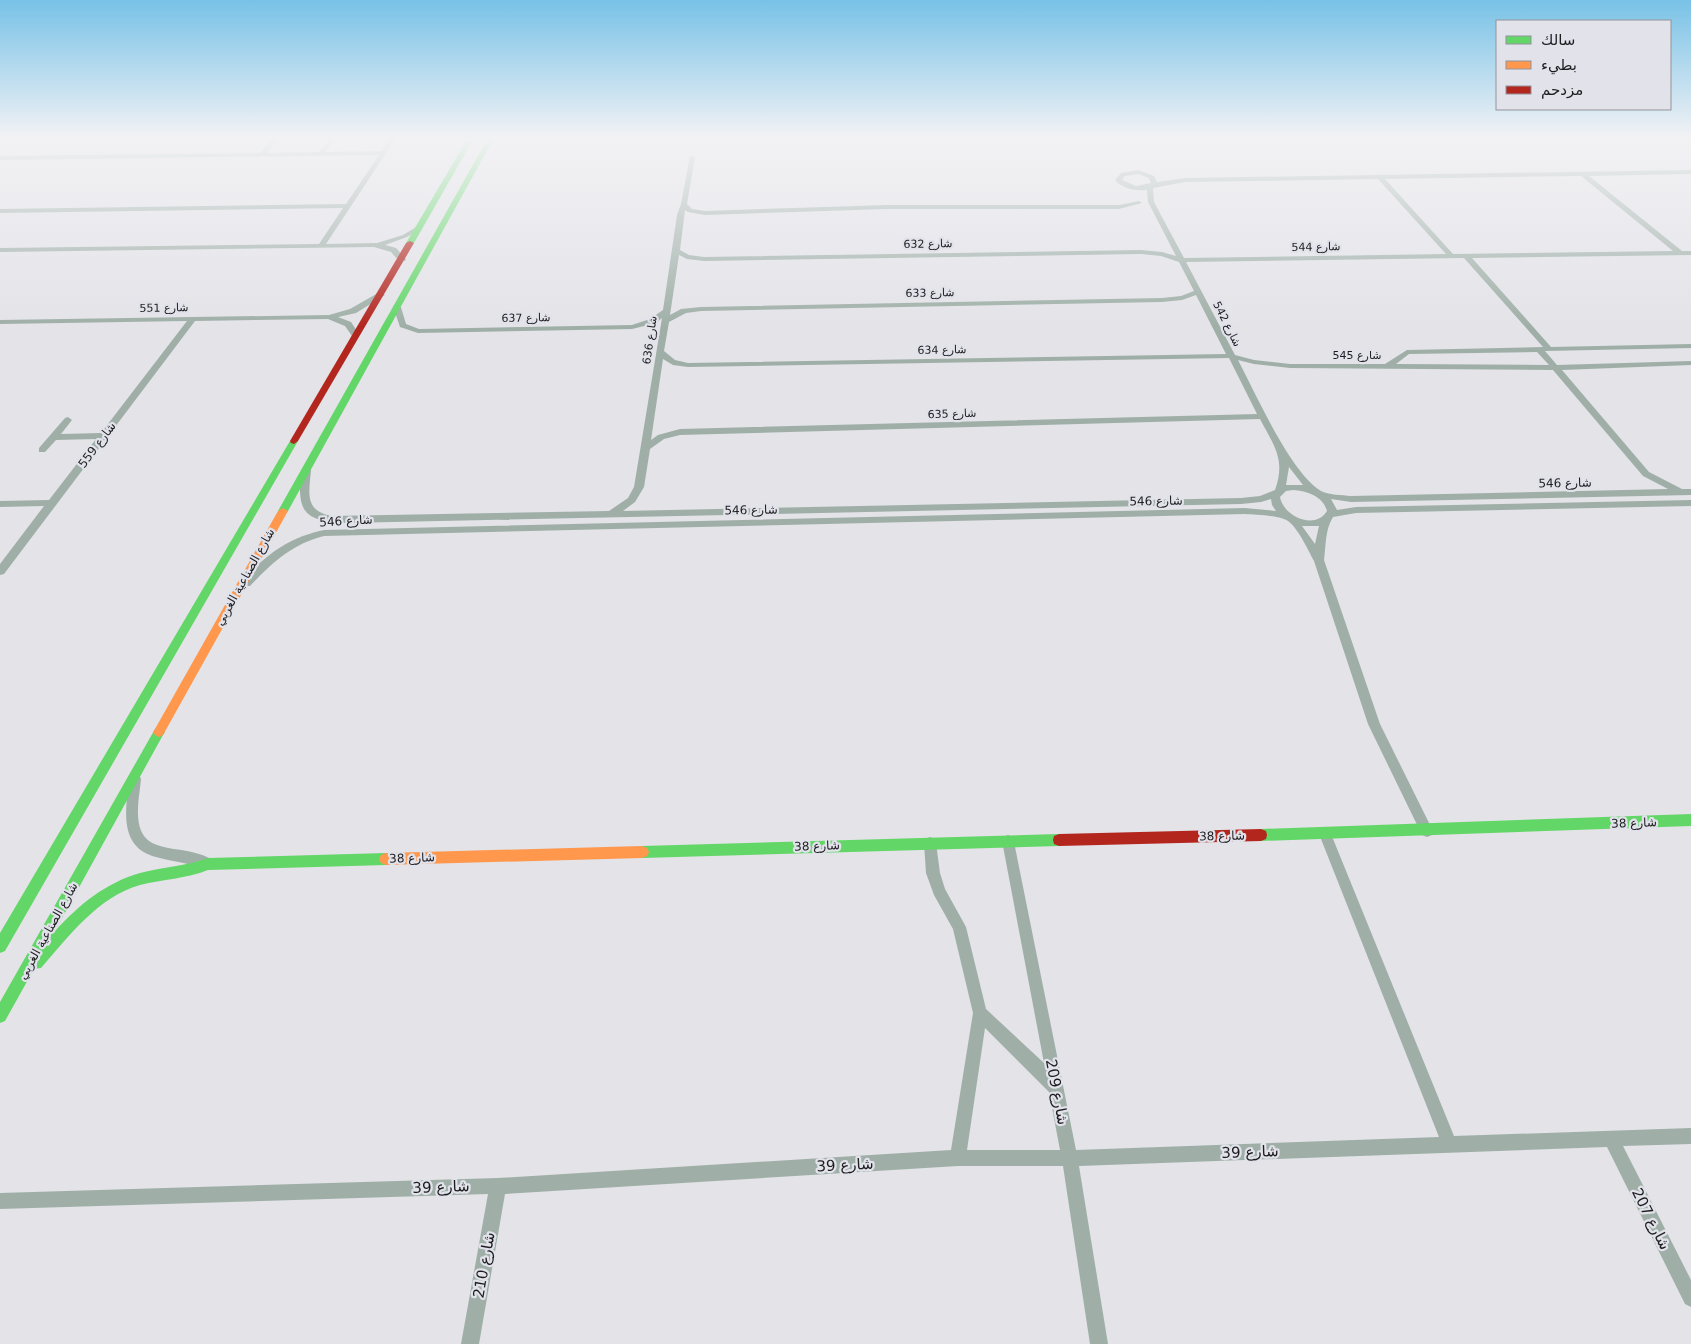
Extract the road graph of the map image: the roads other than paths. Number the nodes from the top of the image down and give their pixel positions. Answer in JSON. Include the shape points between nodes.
{"nodes":[{"id":1,"x":351,"y":201,"type":"edge"},
{"id":2,"x":435,"y":201,"type":"edge"},
{"id":3,"x":456,"y":201,"type":"edge"},
{"id":4,"x":685,"y":201,"type":"edge"},
{"id":5,"x":1401,"y":201,"type":"edge"},
{"id":6,"x":1616,"y":201,"type":"edge"},
{"id":7,"x":1139,"y":203,"type":"joint"},
{"id":8,"x":1152,"y":203,"type":"joint"},
{"id":9,"x":684,"y":204,"type":"junction"},
{"id":10,"x":347,"y":206,"type":"junction"},
{"id":11,"x":0,"y":211,"type":"edge"},
{"id":12,"x":705,"y":213,"type":"junction"},
{"id":13,"x":420,"y":227,"type":"junction"},
{"id":14,"x":680,"y":227,"type":"junction"},
{"id":15,"x":374,"y":245,"type":"junction"},
{"id":16,"x":321,"y":246,"type":"junction"},
{"id":17,"x":0,"y":250,"type":"edge"},
{"id":18,"x":676,"y":251,"type":"junction"},
{"id":19,"x":1680,"y":253,"type":"junction"},
{"id":20,"x":1691,"y":253,"type":"edge"},
{"id":21,"x":1451,"y":256,"type":"junction"},
{"id":22,"x":1466,"y":256,"type":"junction"},
{"id":23,"x":402,"y":259,"type":"junction"},
{"id":24,"x":1181,"y":260,"type":"junction"},
{"id":25,"x":1198,"y":292,"type":"junction"},
{"id":26,"x":380,"y":295,"type":"junction"},
{"id":27,"x":397,"y":306,"type":"junction"},
{"id":28,"x":666,"y":311,"type":"junction"},
{"id":29,"x":328,"y":318,"type":"junction"},
{"id":30,"x":193,"y":319,"type":"junction"},
{"id":31,"x":664,"y":321,"type":"junction"},
{"id":32,"x":0,"y":322,"type":"edge"},
{"id":33,"x":355,"y":334,"type":"junction"},
{"id":34,"x":1691,"y":346,"type":"edge"},
{"id":35,"x":1539,"y":349,"type":"junction"},
{"id":36,"x":1549,"y":349,"type":"junction"},
{"id":37,"x":660,"y":350,"type":"junction"},
{"id":38,"x":1230,"y":356,"type":"junction"},
{"id":39,"x":1691,"y":364,"type":"edge"},
{"id":40,"x":1387,"y":366,"type":"junction"},
{"id":41,"x":1555,"y":368,"type":"junction"},
{"id":42,"x":1263,"y":416,"type":"junction"},
{"id":43,"x":68,"y":420,"type":"dead end"},
{"id":44,"x":104,"y":436,"type":"junction"},
{"id":45,"x":54,"y":437,"type":"junction"},
{"id":46,"x":646,"y":447,"type":"junction"},
{"id":47,"x":42,"y":450,"type":"dead end"},
{"id":48,"x":1284,"y":456,"type":"junction"},
{"id":49,"x":306,"y":466,"type":"junction"},
{"id":50,"x":1646,"y":474,"type":"junction"},
{"id":51,"x":1278,"y":492,"type":"junction"},
{"id":52,"x":1318,"y":493,"type":"junction"},
{"id":53,"x":1688,"y":493,"type":"edge"},
{"id":54,"x":1642,"y":494,"type":"junction"},
{"id":55,"x":53,"y":502,"type":"junction"},
{"id":56,"x":1691,"y":503,"type":"edge"},
{"id":57,"x":0,"y":504,"type":"edge"},
{"id":58,"x":610,"y":514,"type":"junction"},
{"id":59,"x":1328,"y":517,"type":"junction"},
{"id":60,"x":1289,"y":518,"type":"junction"},
{"id":61,"x":1319,"y":561,"type":"junction"},
{"id":62,"x":0,"y":572,"type":"edge"},
{"id":63,"x":236,"y":593,"type":"junction"},
{"id":64,"x":136,"y":775,"type":"junction"},
{"id":65,"x":1691,"y":820,"type":"edge"},
{"id":66,"x":1426,"y":831,"type":"junction"},
{"id":67,"x":1325,"y":834,"type":"junction"},
{"id":68,"x":1008,"y":841,"type":"junction"},
{"id":69,"x":930,"y":843,"type":"junction"},
{"id":70,"x":208,"y":864,"type":"junction"},
{"id":71,"x":14,"y":922,"type":"junction"},
{"id":72,"x":0,"y":937,"type":"edge"},
{"id":73,"x":0,"y":946,"type":"edge"},
{"id":74,"x":20,"y":980,"type":"junction"},
{"id":75,"x":980,"y":1013,"type":"junction"},
{"id":76,"x":0,"y":1016,"type":"edge"},
{"id":77,"x":1057,"y":1090,"type":"junction"},
{"id":78,"x":1691,"y":1136,"type":"edge"},
{"id":79,"x":1611,"y":1139,"type":"junction"},
{"id":80,"x":1450,"y":1145,"type":"junction"},
{"id":81,"x":958,"y":1158,"type":"junction"},
{"id":82,"x":1070,"y":1158,"type":"junction"},
{"id":83,"x":498,"y":1186,"type":"junction"},
{"id":84,"x":0,"y":1201,"type":"edge"},
{"id":85,"x":1691,"y":1298,"type":"edge"},
{"id":86,"x":470,"y":1344,"type":"edge"},
{"id":87,"x":1099,"y":1344,"type":"edge"}],
"edges":[{"from":1,"to":10,"type":"street"},
{"from":2,"to":13,"type":"main road","name":"شارع الصناعية الغربي"},
{"from":3,"to":27,"type":"main road","name":"شارع الصناعية الغربي"},
{"from":4,"to":9,"type":"street","name":"شارع 636"},
{"from":5,"to":21,"type":"street"},
{"from":6,"to":19,"type":"street"},
{"from":7,"to":8,"type":"street"},
{"from":7,"to":12,"type":"street","via":[[1119,207]]},
{"from":8,"to":24,"type":"street","name":"شارع 542"},
{"from":9,"to":12,"type":"street","via":[[690,211]]},
{"from":9,"to":14,"type":"street","name":"شارع 636"},
{"from":10,"to":11,"type":"street"},
{"from":10,"to":16,"type":"street"},
{"from":12,"to":14,"type":"street","via":[[688,218]]},
{"from":13,"to":15,"type":"street","via":[[405,236]]},
{"from":13,"to":23,"type":"main road","name":"شارع الصناعية الغربي"},
{"from":14,"to":18,"type":"street","name":"شارع 636"},
{"from":15,"to":16,"type":"street"},
{"from":15,"to":23,"type":"street","via":[[390,248]]},
{"from":16,"to":17,"type":"street"},
{"from":18,"to":24,"type":"street","name":"شارع 632","via":[[687,257],[704,259],[1142,252]]},
{"from":18,"to":28,"type":"street","name":"شارع 636"},
{"from":19,"to":20,"type":"street","name":"شارع 544"},
{"from":19,"to":22,"type":"street","name":"شارع 544"},
{"from":21,"to":22,"type":"street","name":"شارع 544"},
{"from":21,"to":24,"type":"street","name":"شارع 544"},
{"from":22,"to":36,"type":"street"},
{"from":23,"to":26,"type":"main road","name":"شارع الصناعية الغربي"},
{"from":24,"to":25,"type":"street","name":"شارع 542"},
{"from":25,"to":31,"type":"street","name":"شارع 633","via":[[1162,300],[701,308],[684,311]]},
{"from":25,"to":38,"type":"street","name":"شارع 542"},
{"from":26,"to":29,"type":"street","name":"شارع 551","via":[[353,311]]},
{"from":26,"to":33,"type":"main road","name":"شارع الصناعية الغربي"},
{"from":27,"to":28,"type":"street","name":"شارع 637","via":[[403,325],[418,331],[632,327],[652,321]]},
{"from":27,"to":49,"type":"main road","name":"شارع الصناعية الغربي"},
{"from":28,"to":31,"type":"street","name":"شارع 636"},
{"from":29,"to":30,"type":"street","name":"شارع 551"},
{"from":29,"to":33,"type":"street","name":"شارع 551","via":[[350,325]]},
{"from":30,"to":32,"type":"street","name":"شارع 551"},
{"from":30,"to":44,"type":"street","name":"شارع 559"},
{"from":31,"to":37,"type":"street","name":"شارع 636"},
{"from":33,"to":71,"type":"main road","name":"شارع الصناعية الغربي"},
{"from":34,"to":36,"type":"street","name":"شارع 545"},
{"from":35,"to":36,"type":"street","name":"شارع 545"},
{"from":35,"to":40,"type":"street","name":"شارع 545","via":[[1407,352]]},
{"from":35,"to":41,"type":"street"},
{"from":37,"to":38,"type":"street","name":"شارع 634","via":[[673,362],[696,365]]},
{"from":37,"to":46,"type":"street","name":"شارع 636"},
{"from":38,"to":40,"type":"street","name":"شارع 545","via":[[1290,366]]},
{"from":38,"to":42,"type":"street","name":"شارع 542"},
{"from":39,"to":41,"type":"street"},
{"from":40,"to":41,"type":"street"},
{"from":41,"to":50,"type":"street"},
{"from":42,"to":46,"type":"street","name":"شارع 635","via":[[680,432],[661,437]]},
{"from":42,"to":48,"type":"street","name":"شارع 542"},
{"from":43,"to":45,"type":"street"},
{"from":44,"to":45,"type":"street"},
{"from":44,"to":55,"type":"street","name":"شارع 559"},
{"from":45,"to":47,"type":"street"},
{"from":46,"to":58,"type":"street","name":"شارع 636","via":[[637,494]]},
{"from":48,"to":51,"type":"street","name":"شارع 542","via":[[1284,478]]},
{"from":48,"to":52,"type":"street","name":"شارع 542"},
{"from":49,"to":58,"type":"street","name":"شارع 546","via":[[306,506],[316,515],[333,520]]},
{"from":49,"to":63,"type":"main road","name":"شارع الصناعية الغربي"},
{"from":50,"to":53,"type":"street"},
{"from":50,"to":54,"type":"street","via":[[1647,484]]},
{"from":51,"to":52,"type":"street","name":"شارع 546","via":[[1296,487]]},
{"from":51,"to":58,"type":"street","name":"شارع 546","via":[[1241,501]]},
{"from":51,"to":60,"type":"street","via":[[1274,502],[1276,507]]},
{"from":52,"to":54,"type":"street","name":"شارع 546","via":[[1351,499]]},
{"from":52,"to":59,"type":"street","name":"شارع 542","via":[[1329,502]]},
{"from":53,"to":54,"type":"street","name":"شارع 546"},
{"from":55,"to":57,"type":"street"},
{"from":55,"to":62,"type":"street","name":"شارع 559"},
{"from":56,"to":59,"type":"street","name":"شارع 546","via":[[1356,510]]},
{"from":59,"to":60,"type":"street","name":"شارع 546","via":[[1313,523]]},
{"from":59,"to":61,"type":"street","via":[[1320,540]]},
{"from":60,"to":61,"type":"street","via":[[1307,539]]},
{"from":60,"to":63,"type":"street","name":"شارع 546","via":[[1245,511],[324,533],[309,536],[280,550]]},
{"from":61,"to":66,"type":"street","via":[[1374,724]]},
{"from":63,"to":64,"type":"main road","name":"شارع الصناعية الغربي"},
{"from":64,"to":70,"type":"street","name":"شارع 38","via":[[132,825],[136,838],[160,853],[192,856]]},
{"from":64,"to":74,"type":"main road","name":"شارع الصناعية الغربي"},
{"from":65,"to":66,"type":"main road","name":"شارع 38"},
{"from":66,"to":67,"type":"main road","name":"شارع 38"},
{"from":67,"to":68,"type":"main road","name":"شارع 38"},
{"from":67,"to":80,"type":"street"},
{"from":68,"to":69,"type":"main road","name":"شارع 38"},
{"from":68,"to":77,"type":"street","name":"شارع 209"},
{"from":69,"to":70,"type":"main road","name":"شارع 38"},
{"from":69,"to":75,"type":"street","via":[[933,873],[959,928]]},
{"from":70,"to":74,"type":"main road","name":"شارع 38","via":[[183,874],[130,882],[111,891],[92,903]]},
{"from":71,"to":72,"type":"street"},
{"from":71,"to":73,"type":"main road","name":"شارع الصناعية الغربي"},
{"from":74,"to":76,"type":"main road","name":"شارع الصناعية الغربي"},
{"from":75,"to":77,"type":"street"},
{"from":75,"to":81,"type":"street"},
{"from":77,"to":82,"type":"street","name":"شارع 209"},
{"from":78,"to":79,"type":"street","name":"شارع 39"},
{"from":79,"to":80,"type":"street","name":"شارع 39"},
{"from":79,"to":85,"type":"street","name":"شارع 207"},
{"from":80,"to":82,"type":"street","name":"شارع 39"},
{"from":81,"to":82,"type":"street","name":"شارع 39"},
{"from":81,"to":83,"type":"street","name":"شارع 39"},
{"from":82,"to":87,"type":"street","name":"شارع 209"},
{"from":83,"to":84,"type":"street","name":"شارع 39"},
{"from":83,"to":86,"type":"street","name":"شارع 210"}]}
